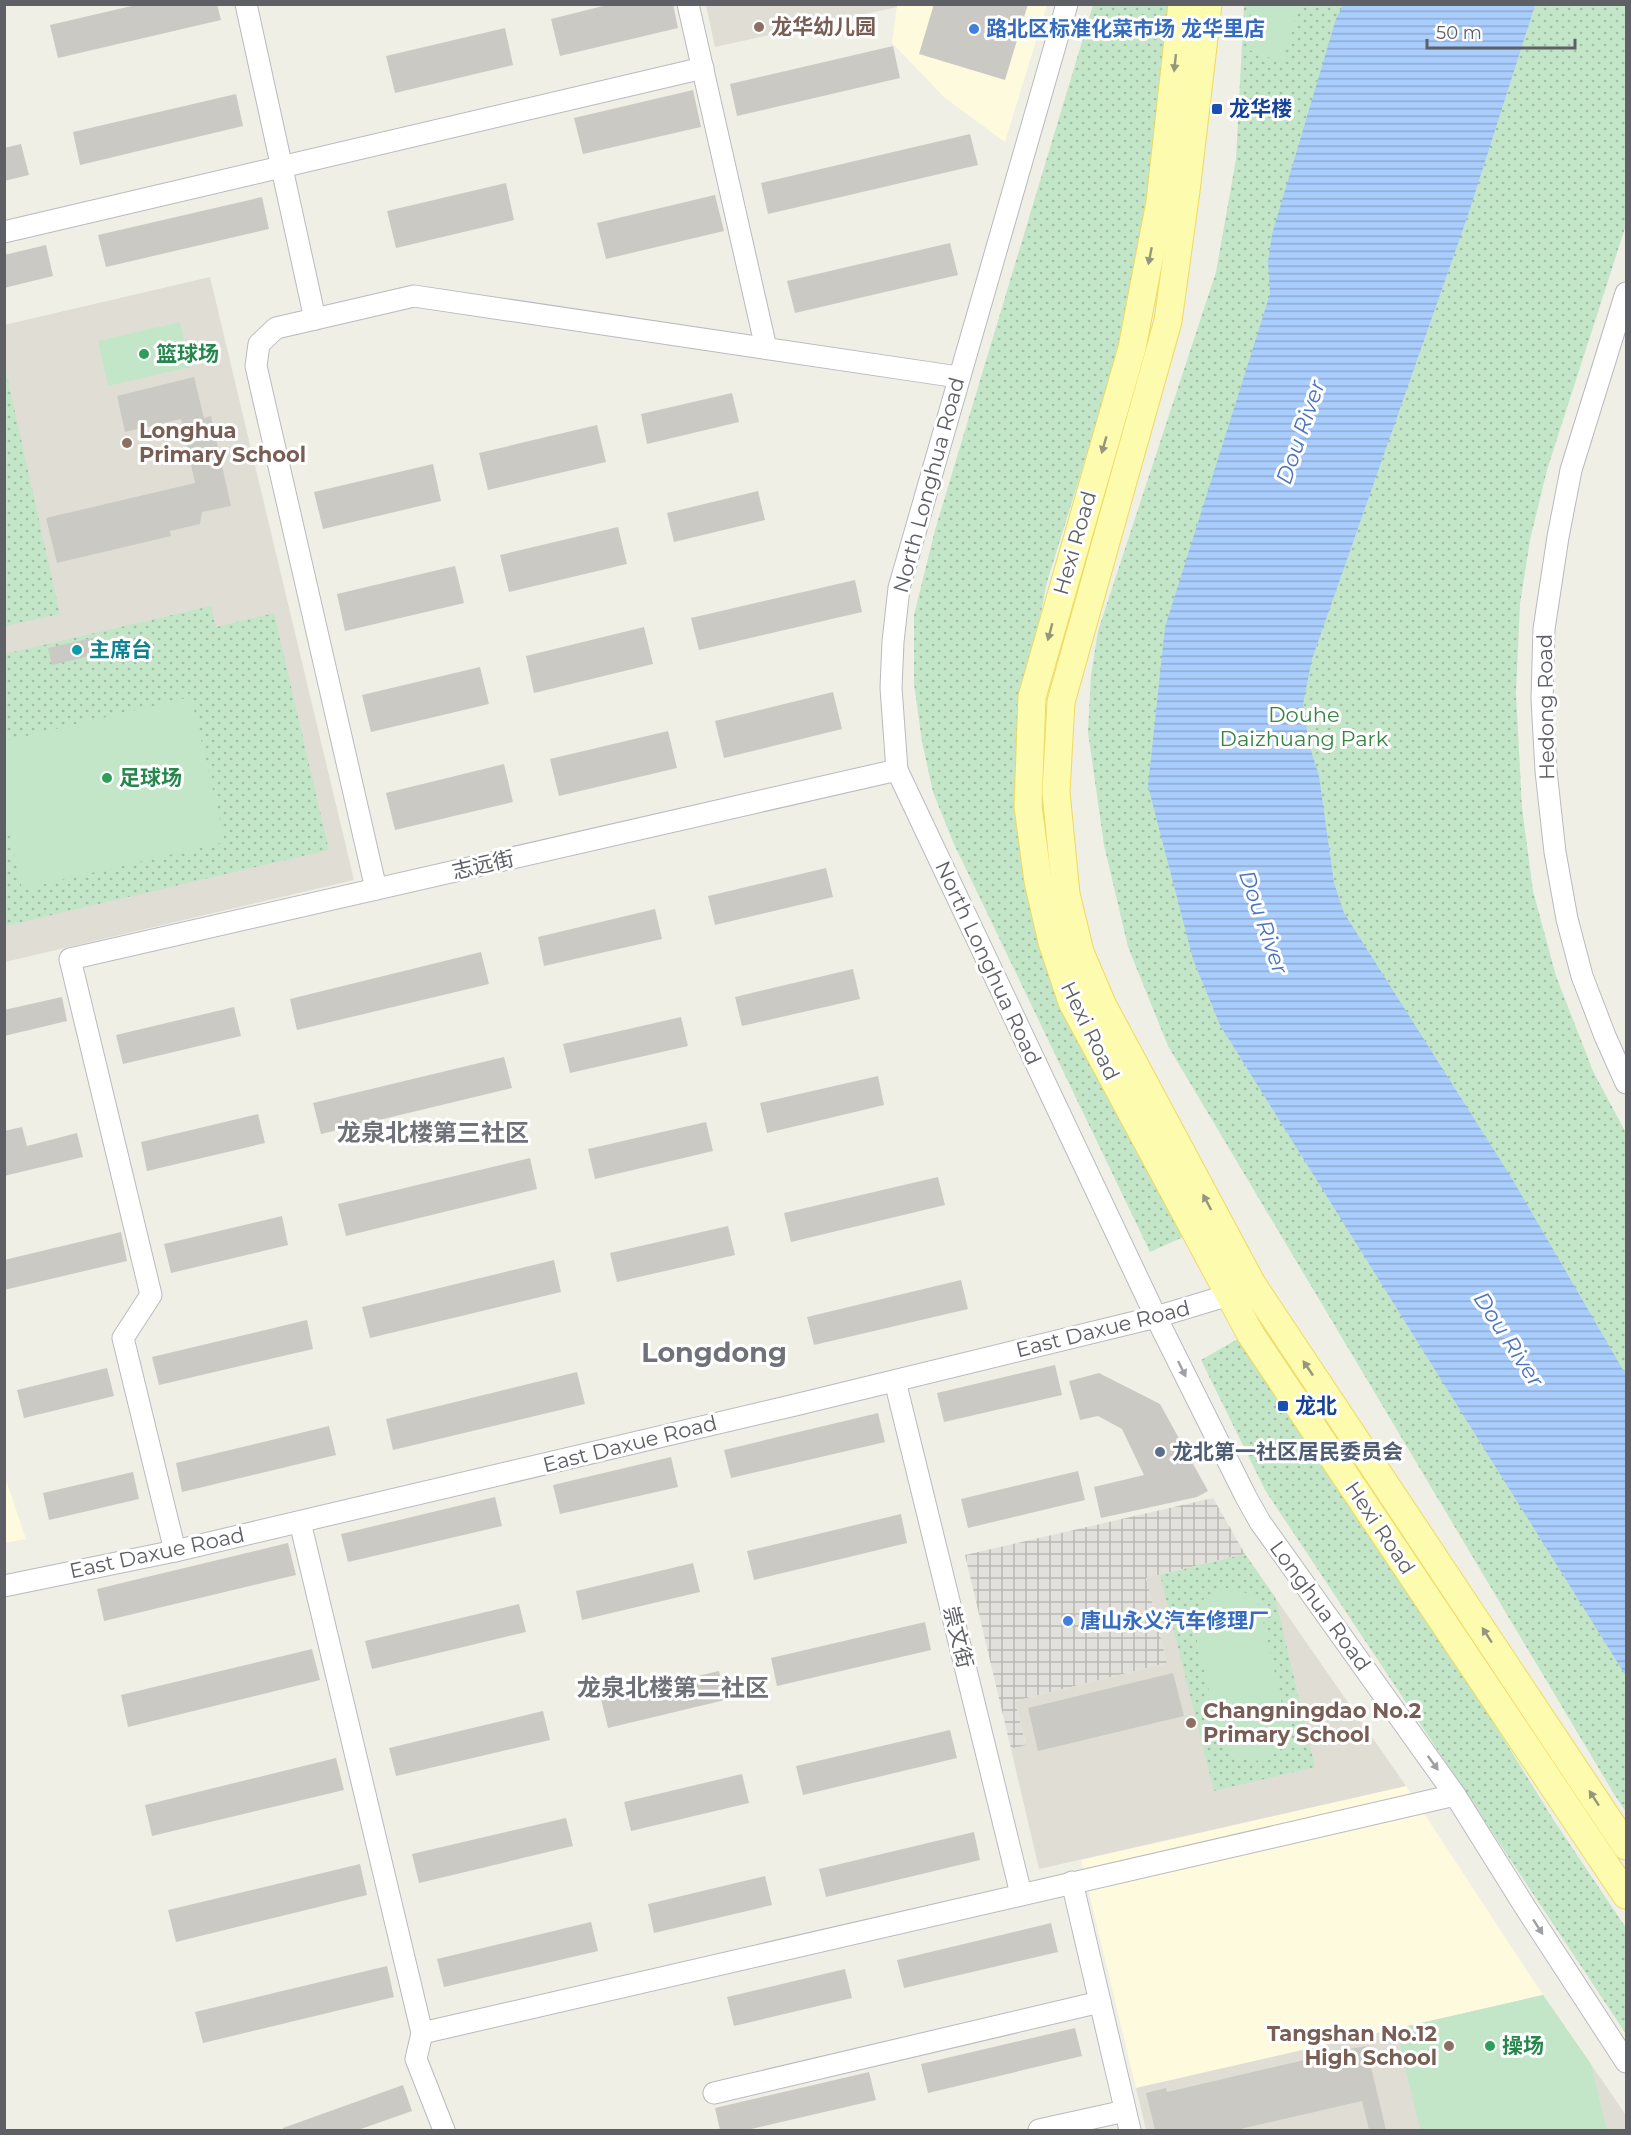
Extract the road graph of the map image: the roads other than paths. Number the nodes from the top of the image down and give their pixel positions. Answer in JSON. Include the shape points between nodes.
{"nodes":[{"id":1,"x":246,"y":4,"type":"edge"},
{"id":2,"x":688,"y":4,"type":"edge"},
{"id":3,"x":1067,"y":4,"type":"edge"},
{"id":4,"x":1182,"y":4,"type":"edge"},
{"id":5,"x":1208,"y":4,"type":"edge"},
{"id":6,"x":703,"y":68,"type":"junction"},
{"id":7,"x":281,"y":167,"type":"junction"},
{"id":8,"x":4,"y":232,"type":"edge"},
{"id":9,"x":1626,"y":294,"type":"edge"},
{"id":10,"x":315,"y":319,"type":"junction"},
{"id":11,"x":766,"y":348,"type":"junction"},
{"id":12,"x":958,"y":377,"type":"junction"},
{"id":13,"x":897,"y":770,"type":"junction"},
{"id":14,"x":376,"y":889,"type":"junction"},
{"id":15,"x":1626,"y":1083,"type":"edge"},
{"id":16,"x":1240,"y":1290,"type":"junction"},
{"id":17,"x":1156,"y":1317,"type":"junction"},
{"id":18,"x":895,"y":1381,"type":"junction"},
{"id":19,"x":300,"y":1522,"type":"junction"},
{"id":20,"x":175,"y":1551,"type":"junction"},
{"id":21,"x":4,"y":1586,"type":"edge"},
{"id":22,"x":1455,"y":1795,"type":"junction"},
{"id":23,"x":1626,"y":1846,"type":"edge"},
{"id":24,"x":1072,"y":1882,"type":"junction"},
{"id":25,"x":1020,"y":1894,"type":"junction"},
{"id":26,"x":1626,"y":1895,"type":"edge"},
{"id":27,"x":1100,"y":2002,"type":"junction"},
{"id":28,"x":422,"y":2033,"type":"junction"},
{"id":29,"x":1626,"y":2062,"type":"edge"},
{"id":30,"x":714,"y":2093,"type":"dead end"},
{"id":31,"x":1127,"y":2121,"type":"edge"},
{"id":32,"x":444,"y":2130,"type":"edge"},
{"id":33,"x":1039,"y":2130,"type":"edge"}],
"edges":[{"from":1,"to":7,"type":"street"},
{"from":2,"to":6,"type":"street"},
{"from":3,"to":12,"type":"street","name":"North Longhua Road"},
{"from":4,"to":16,"type":"main road","name":"Hexi Road","one_way":true,"via":[[1160,202],[1132,348],[1032,696],[1028,806],[1040,891],[1072,1002]]},
{"from":16,"to":5,"type":"main road","name":"Hexi Road","one_way":true,"via":[[1080,952],[1066,894],[1056,792],[1061,702],[1168,321]]},
{"from":6,"to":7,"type":"street"},
{"from":6,"to":11,"type":"street"},
{"from":7,"to":8,"type":"street"},
{"from":7,"to":10,"type":"street"},
{"from":9,"to":15,"type":"street","name":"Hedong Road","via":[[1571,470],[1544,629],[1542,699],[1555,852],[1567,919],[1582,976]]},
{"from":10,"to":11,"type":"street","via":[[414,296]]},
{"from":10,"to":14,"type":"street","via":[[276,328],[259,344],[256,366]]},
{"from":11,"to":12,"type":"street"},
{"from":12,"to":13,"type":"street","name":"North Longhua Road","via":[[899,588],[891,688]]},
{"from":13,"to":14,"type":"street","name":"志远街"},
{"from":13,"to":17,"type":"street","name":"North Longhua Road"},
{"from":14,"to":20,"type":"street","name":"志远街","via":[[70,959],[151,1295],[123,1338]]},
{"from":16,"to":17,"type":"street","name":"East Daxue Road"},
{"from":23,"to":16,"type":"main road","name":"Hexi Road","one_way":true},
{"from":16,"to":26,"type":"main road","name":"Hexi Road","via":[[1251,1335]]},
{"from":17,"to":18,"type":"street","name":"East Daxue Road"},
{"from":17,"to":22,"type":"street","name":"Longhua Road","one_way":true,"via":[[1260,1522]]},
{"from":18,"to":19,"type":"street","name":"East Daxue Road"},
{"from":18,"to":25,"type":"street","name":"崇文街"},
{"from":19,"to":20,"type":"street","name":"East Daxue Road"},
{"from":19,"to":28,"type":"street"},
{"from":20,"to":21,"type":"street","name":"East Daxue Road"},
{"from":22,"to":24,"type":"street"},
{"from":22,"to":29,"type":"street","name":"Longhua Road","one_way":true},
{"from":24,"to":25,"type":"street"},
{"from":24,"to":27,"type":"street"},
{"from":25,"to":28,"type":"street"},
{"from":27,"to":30,"type":"street"},
{"from":27,"to":31,"type":"street"},
{"from":28,"to":32,"type":"street","via":[[416,2059]]},
{"from":31,"to":33,"type":"street"}]}
